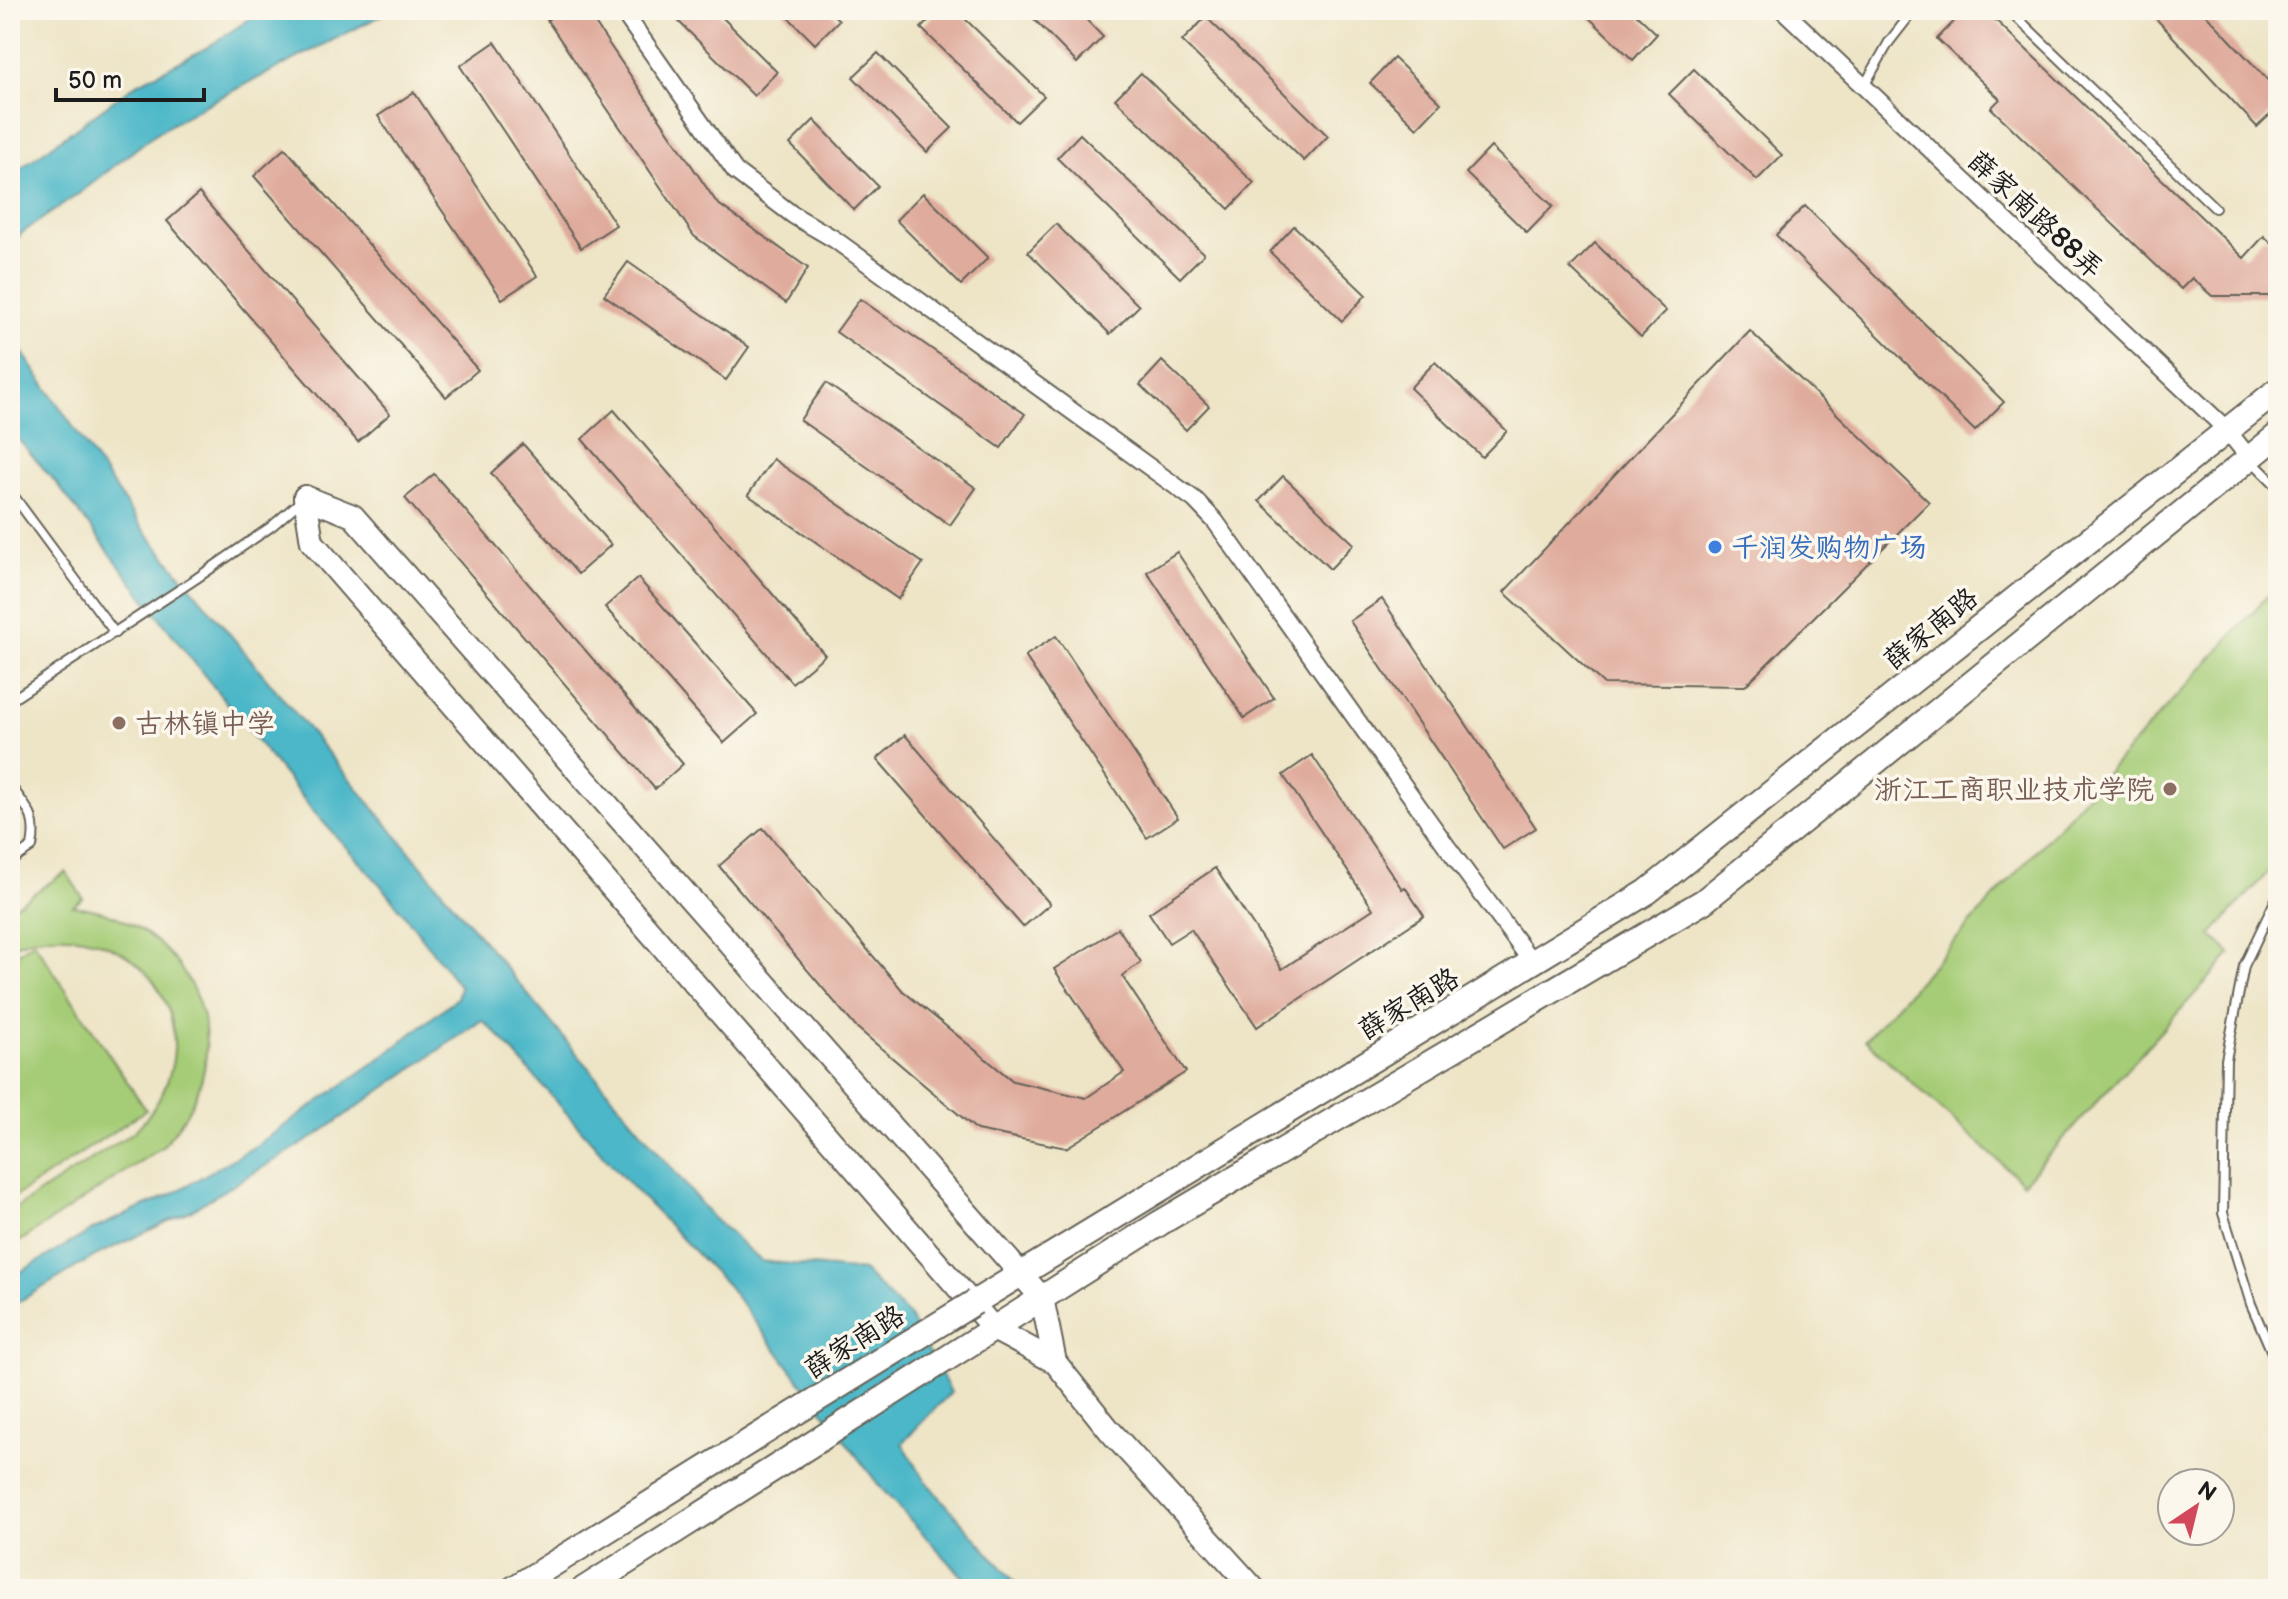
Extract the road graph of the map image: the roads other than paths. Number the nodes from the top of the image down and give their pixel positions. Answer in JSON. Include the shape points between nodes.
{"nodes":[{"id":1,"x":1783,"y":10,"type":"edge"},
{"id":2,"x":1914,"y":10,"type":"edge"},
{"id":3,"x":2009,"y":10,"type":"edge"},
{"id":4,"x":624,"y":13,"type":"dead end"},
{"id":5,"x":1864,"y":86,"type":"junction"},
{"id":6,"x":2215,"y":208,"type":"dead end"},
{"id":7,"x":2278,"y":390,"type":"edge"},
{"id":8,"x":2227,"y":430,"type":"junction"},
{"id":9,"x":2278,"y":435,"type":"edge"},
{"id":10,"x":2250,"y":459,"type":"junction"},
{"id":11,"x":2278,"y":487,"type":"edge"},
{"id":12,"x":10,"y":491,"type":"edge"},
{"id":13,"x":305,"y":497,"type":"junction"},
{"id":14,"x":115,"y":633,"type":"junction"},
{"id":15,"x":10,"y":701,"type":"edge"},
{"id":16,"x":10,"y":785,"type":"edge"},
{"id":17,"x":10,"y":862,"type":"edge"},
{"id":18,"x":2278,"y":895,"type":"edge"},
{"id":19,"x":1532,"y":962,"type":"junction"},
{"id":20,"x":1021,"y":1274,"type":"junction"},
{"id":21,"x":1042,"y":1298,"type":"junction"},
{"id":22,"x":994,"y":1329,"type":"junction"},
{"id":23,"x":1055,"y":1362,"type":"junction"},
{"id":24,"x":2278,"y":1366,"type":"edge"},
{"id":25,"x":513,"y":1589,"type":"edge"},
{"id":26,"x":584,"y":1589,"type":"edge"},
{"id":27,"x":1254,"y":1589,"type":"edge"}],
"edges":[{"from":1,"to":5,"type":"street","name":"薛家南路88弄"},
{"from":2,"to":5,"type":"lane"},
{"from":3,"to":6,"type":"lane"},
{"from":4,"to":19,"type":"street","via":[[735,171],[1195,500]]},
{"from":5,"to":8,"type":"street","name":"薛家南路88弄"},
{"from":7,"to":8,"type":"main road","name":"薛家南路"},
{"from":8,"to":10,"type":"street","name":"薛家南路88弄"},
{"from":8,"to":19,"type":"main road","name":"薛家南路","via":[[1647,892]]},
{"from":9,"to":10,"type":"main road"},
{"from":10,"to":11,"type":"lane"},
{"from":10,"to":21,"type":"main road","via":[[1704,901]]},
{"from":12,"to":14,"type":"lane"},
{"from":13,"to":14,"type":"lane","via":[[272,526]]},
{"from":13,"to":20,"type":"street","via":[[353,516]]},
{"from":13,"to":22,"type":"street","via":[[312,542]]},
{"from":14,"to":15,"type":"lane"},
{"from":16,"to":17,"type":"lane","via":[[33,817],[34,832],[32,847]]},
{"from":18,"to":24,"type":"lane","via":[[2244,966],[2226,1060],[2223,1213],[2251,1304]]},
{"from":19,"to":20,"type":"main road","name":"薛家南路"},
{"from":20,"to":21,"type":"street"},
{"from":20,"to":25,"type":"main road","name":"薛家南路","bridge":true},
{"from":21,"to":22,"type":"main road"},
{"from":21,"to":23,"type":"street"},
{"from":22,"to":23,"type":"street"},
{"from":22,"to":26,"type":"main road"},
{"from":23,"to":27,"type":"street","via":[[1110,1431]]}]}
